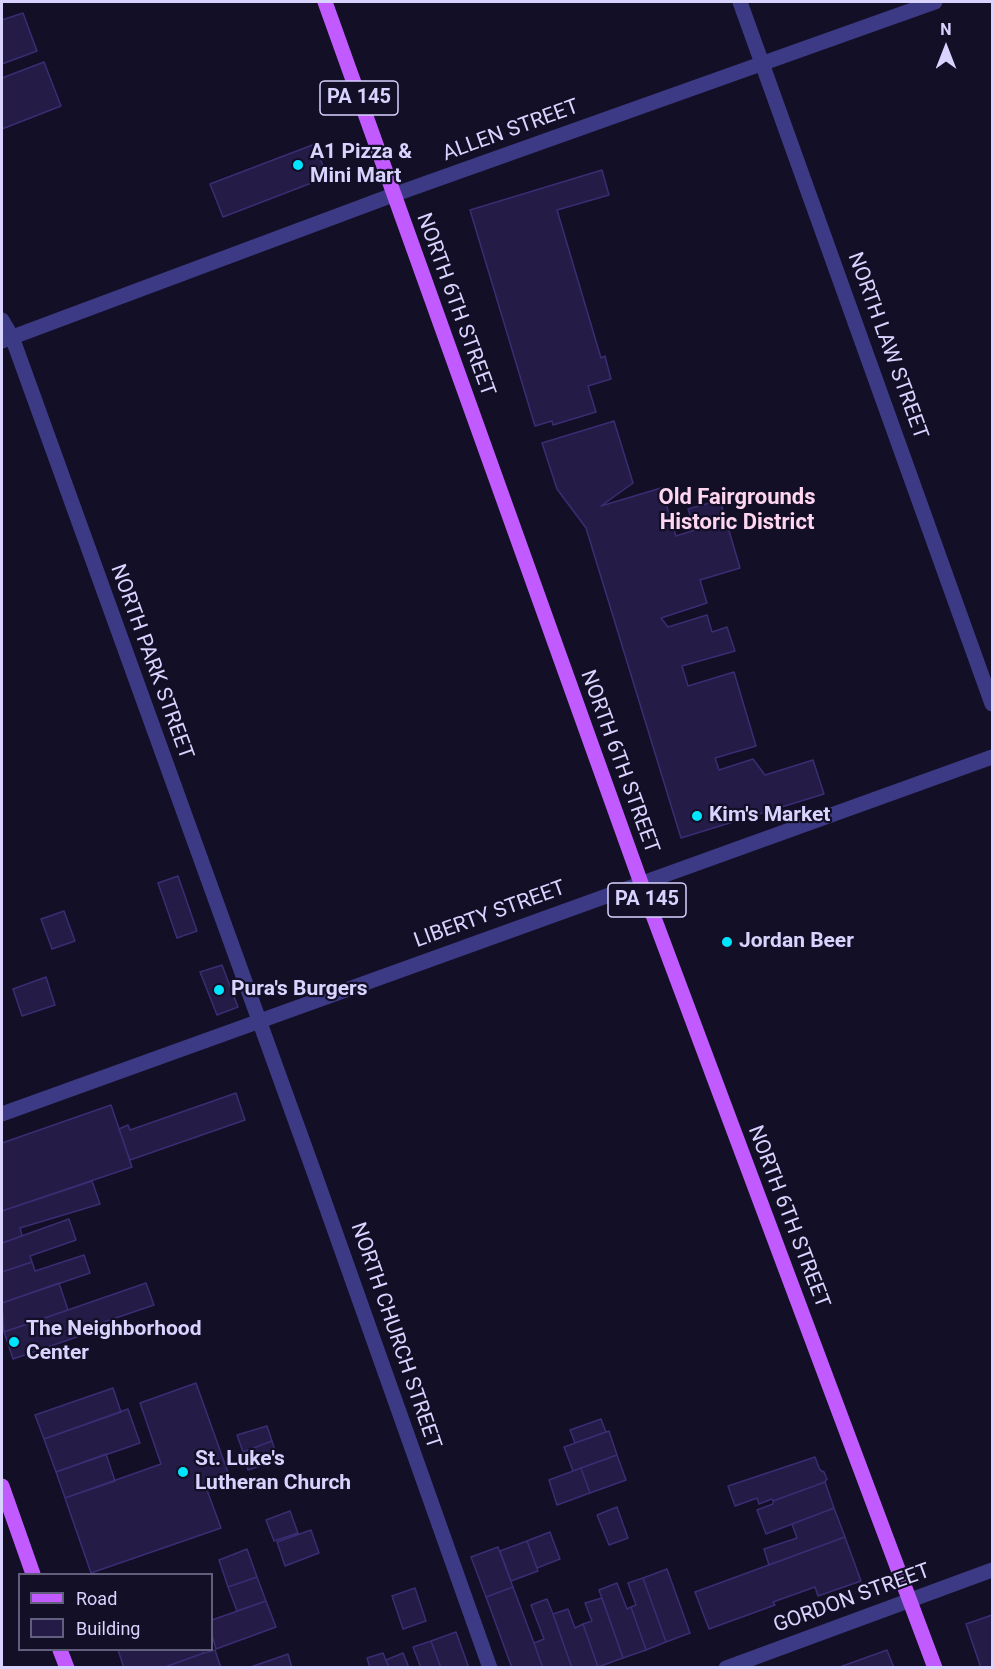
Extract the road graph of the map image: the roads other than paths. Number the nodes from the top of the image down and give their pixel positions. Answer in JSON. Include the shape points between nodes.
{"nodes":[{"id":1,"x":325,"y":2,"type":"edge"},
{"id":2,"x":741,"y":2,"type":"edge"},
{"id":3,"x":935,"y":2,"type":"edge"},
{"id":4,"x":763,"y":63,"type":"junction"},
{"id":5,"x":393,"y":195,"type":"junction"},
{"id":6,"x":2,"y":320,"type":"edge"},
{"id":7,"x":7,"y":339,"type":"edge"},
{"id":8,"x":993,"y":704,"type":"edge"},
{"id":9,"x":993,"y":757,"type":"edge"},
{"id":10,"x":640,"y":883,"type":"junction"},
{"id":11,"x":258,"y":1020,"type":"junction"},
{"id":12,"x":2,"y":1113,"type":"edge"},
{"id":13,"x":2,"y":1486,"type":"edge"},
{"id":14,"x":993,"y":1570,"type":"edge"},
{"id":15,"x":32,"y":1573,"type":"edge"},
{"id":16,"x":910,"y":1601,"type":"junction"},
{"id":17,"x":60,"y":1651,"type":"edge"},
{"id":18,"x":67,"y":1668,"type":"edge"},
{"id":19,"x":490,"y":1668,"type":"edge"},
{"id":20,"x":726,"y":1668,"type":"edge"},
{"id":21,"x":934,"y":1668,"type":"edge"}],
"edges":[{"from":1,"to":5,"type":"main road","name":"NORTH 6TH STREET","number":"PA 145"},
{"from":2,"to":4,"type":"street","name":"NORTH LAW STREET"},
{"from":3,"to":4,"type":"street","name":"ALLEN STREET"},
{"from":4,"to":5,"type":"street","name":"ALLEN STREET"},
{"from":4,"to":8,"type":"street","name":"NORTH LAW STREET"},
{"from":5,"to":7,"type":"street","name":"ALLEN STREET"},
{"from":5,"to":10,"type":"main road","name":"NORTH 6TH STREET","number":"PA 145"},
{"from":6,"to":7,"type":"street","name":"NORTH PARK STREET"},
{"from":7,"to":11,"type":"street","name":"NORTH PARK STREET"},
{"from":9,"to":10,"type":"street","name":"LIBERTY STREET"},
{"from":10,"to":11,"type":"street","name":"LIBERTY STREET"},
{"from":10,"to":16,"type":"main road","name":"NORTH 6TH STREET","number":"PA 145"},
{"from":11,"to":12,"type":"street","name":"LIBERTY STREET"},
{"from":11,"to":19,"type":"street","name":"NORTH CHURCH STREET"},
{"from":13,"to":15,"type":"main road"},
{"from":14,"to":16,"type":"street","name":"GORDON STREET"},
{"from":16,"to":20,"type":"street","name":"GORDON STREET"},
{"from":16,"to":21,"type":"main road","name":"NORTH 6TH STREET","number":"PA 145"},
{"from":17,"to":18,"type":"main road"}]}
